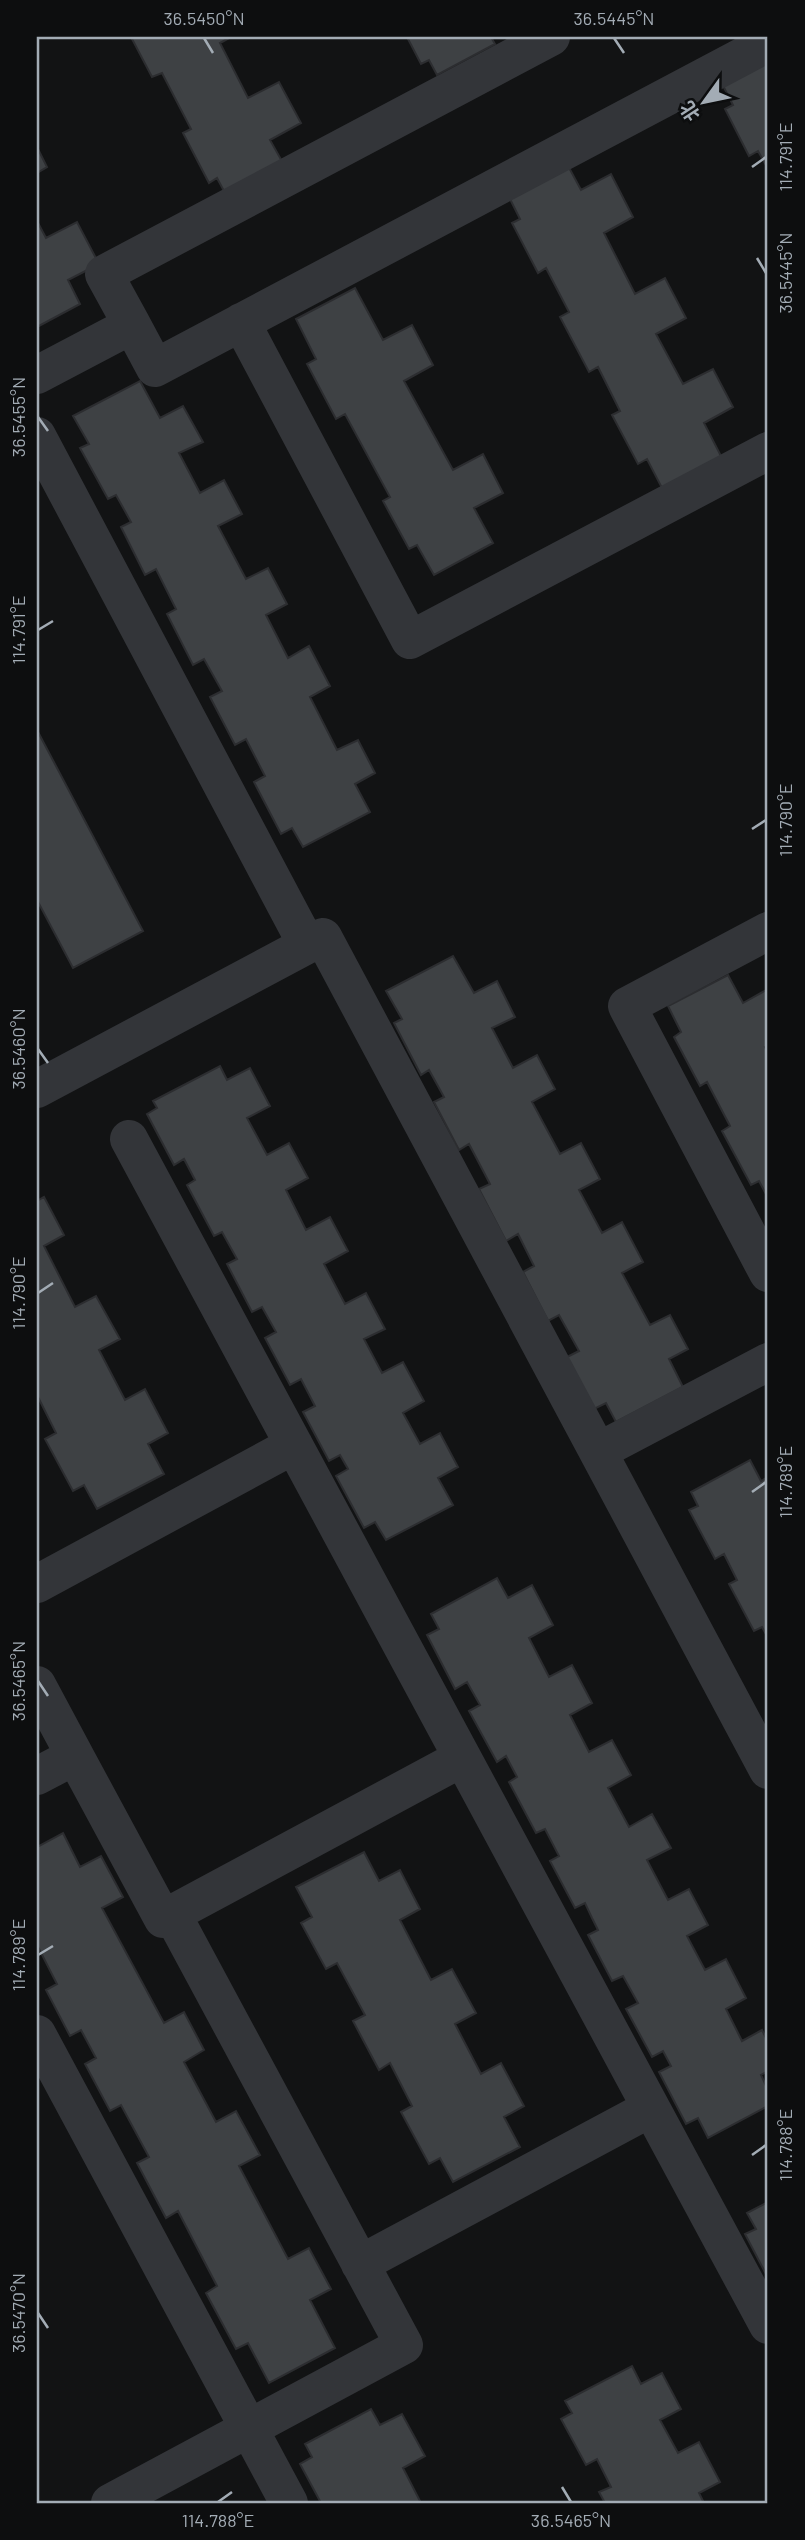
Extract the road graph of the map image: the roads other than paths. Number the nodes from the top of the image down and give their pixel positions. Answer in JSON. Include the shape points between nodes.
{"nodes":[{"id":1,"x":551,"y":37,"type":"edge"},
{"id":2,"x":768,"y":43,"type":"edge"},
{"id":3,"x":241,"y":323,"type":"junction"},
{"id":4,"x":132,"y":325,"type":"junction"},
{"id":5,"x":37,"y":375,"type":"edge"},
{"id":6,"x":37,"y":436,"type":"edge"},
{"id":7,"x":768,"y":451,"type":"edge"},
{"id":8,"x":768,"y":931,"type":"edge"},
{"id":9,"x":307,"y":945,"type":"junction"},
{"id":10,"x":37,"y":1089,"type":"edge"},
{"id":11,"x":129,"y":1139,"type":"dead end"},
{"id":12,"x":768,"y":1273,"type":"edge"},
{"id":13,"x":768,"y":1362,"type":"edge"},
{"id":14,"x":294,"y":1445,"type":"junction"},
{"id":15,"x":599,"y":1451,"type":"junction"},
{"id":16,"x":37,"y":1584,"type":"edge"},
{"id":17,"x":37,"y":1685,"type":"edge"},
{"id":18,"x":75,"y":1756,"type":"junction"},
{"id":19,"x":462,"y":1758,"type":"junction"},
{"id":20,"x":768,"y":1770,"type":"edge"},
{"id":21,"x":37,"y":1776,"type":"edge"},
{"id":22,"x":172,"y":1914,"type":"junction"},
{"id":23,"x":37,"y":2034,"type":"edge"},
{"id":24,"x":651,"y":2108,"type":"junction"},
{"id":25,"x":360,"y":2264,"type":"junction"},
{"id":26,"x":768,"y":2325,"type":"edge"},
{"id":27,"x":249,"y":2429,"type":"junction"},
{"id":28,"x":110,"y":2503,"type":"edge"},
{"id":29,"x":289,"y":2503,"type":"edge"}],
"edges":[{"from":1,"to":4,"type":"lane","via":[[104,274]]},
{"from":2,"to":3,"type":"lane"},
{"from":3,"to":4,"type":"lane","via":[[155,368]]},
{"from":3,"to":7,"type":"lane","via":[[410,640]]},
{"from":4,"to":5,"type":"lane"},
{"from":6,"to":9,"type":"lane"},
{"from":8,"to":12,"type":"lane","via":[[627,1006]]},
{"from":9,"to":10,"type":"lane"},
{"from":9,"to":15,"type":"lane","via":[[323,937]]},
{"from":11,"to":14,"type":"lane"},
{"from":13,"to":15,"type":"lane"},
{"from":14,"to":16,"type":"lane"},
{"from":14,"to":19,"type":"lane"},
{"from":15,"to":20,"type":"lane"},
{"from":17,"to":18,"type":"lane"},
{"from":18,"to":21,"type":"lane"},
{"from":18,"to":22,"type":"lane","via":[[163,1919]]},
{"from":19,"to":22,"type":"lane"},
{"from":19,"to":24,"type":"lane"},
{"from":22,"to":25,"type":"lane"},
{"from":23,"to":27,"type":"lane"},
{"from":24,"to":25,"type":"lane"},
{"from":24,"to":26,"type":"lane"},
{"from":25,"to":27,"type":"lane","via":[[404,2345]]},
{"from":27,"to":28,"type":"lane"},
{"from":27,"to":29,"type":"lane"}]}
